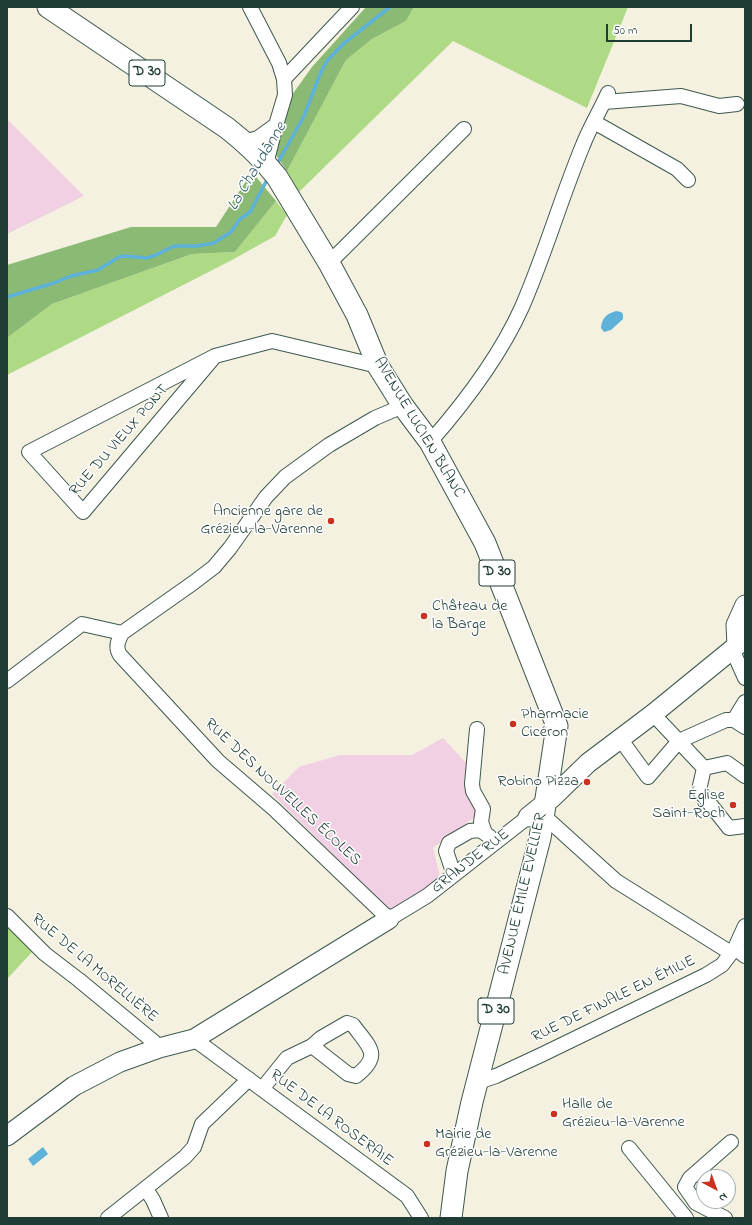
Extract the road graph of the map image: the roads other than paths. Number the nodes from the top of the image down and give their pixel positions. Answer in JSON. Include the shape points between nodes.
{"nodes":[{"id":1,"x":48,"y":7,"type":"edge"},
{"id":2,"x":250,"y":7,"type":"edge"},
{"id":3,"x":352,"y":7,"type":"edge"},
{"id":4,"x":284,"y":79,"type":"junction"},
{"id":5,"x":737,"y":104,"type":"dead end"},
{"id":6,"x":594,"y":122,"type":"junction"},
{"id":7,"x":276,"y":125,"type":"junction"},
{"id":8,"x":464,"y":129,"type":"dead end"},
{"id":9,"x":244,"y":142,"type":"junction"},
{"id":10,"x":271,"y":170,"type":"junction"},
{"id":11,"x":688,"y":180,"type":"dead end"},
{"id":12,"x":329,"y":262,"type":"junction"},
{"id":13,"x":215,"y":356,"type":"junction"},
{"id":14,"x":378,"y":366,"type":"junction"},
{"id":15,"x":403,"y":406,"type":"junction"},
{"id":16,"x":430,"y":442,"type":"junction"},
{"id":17,"x":745,"y":605,"type":"edge"},
{"id":18,"x":122,"y":633,"type":"junction"},
{"id":19,"x":738,"y":644,"type":"edge"},
{"id":20,"x":745,"y":678,"type":"edge"},
{"id":21,"x":7,"y":681,"type":"edge"},
{"id":22,"x":745,"y":702,"type":"edge"},
{"id":23,"x":653,"y":714,"type":"junction"},
{"id":24,"x":739,"y":724,"type":"edge"},
{"id":25,"x":476,"y":729,"type":"dead end"},
{"id":26,"x":621,"y":740,"type":"junction"},
{"id":27,"x":679,"y":741,"type":"junction"},
{"id":28,"x":704,"y":768,"type":"junction"},
{"id":29,"x":745,"y":776,"type":"edge"},
{"id":30,"x":539,"y":812,"type":"junction"},
{"id":31,"x":745,"y":826,"type":"edge"},
{"id":32,"x":484,"y":833,"type":"junction"},
{"id":33,"x":496,"y":842,"type":"junction"},
{"id":34,"x":454,"y":875,"type":"junction"},
{"id":35,"x":7,"y":916,"type":"edge"},
{"id":36,"x":389,"y":920,"type":"junction"},
{"id":37,"x":745,"y":926,"type":"edge"},
{"id":38,"x":737,"y":952,"type":"edge"},
{"id":39,"x":214,"y":1027,"type":"junction"},
{"id":40,"x":194,"y":1039,"type":"junction"},
{"id":41,"x":312,"y":1046,"type":"dead end"},
{"id":42,"x":158,"y":1048,"type":"junction"},
{"id":43,"x":214,"y":1053,"type":"junction"},
{"id":44,"x":249,"y":1079,"type":"junction"},
{"id":45,"x":478,"y":1082,"type":"junction"},
{"id":46,"x":262,"y":1089,"type":"junction"},
{"id":47,"x":7,"y":1136,"type":"edge"},
{"id":48,"x":730,"y":1142,"type":"dead end"},
{"id":49,"x":629,"y":1148,"type":"dead end"},
{"id":50,"x":146,"y":1188,"type":"junction"},
{"id":51,"x":108,"y":1218,"type":"edge"},
{"id":52,"x":161,"y":1218,"type":"edge"},
{"id":53,"x":421,"y":1218,"type":"edge"},
{"id":54,"x":451,"y":1218,"type":"edge"},
{"id":55,"x":686,"y":1218,"type":"edge"},
{"id":56,"x":725,"y":1218,"type":"edge"}],
"edges":[{"from":1,"to":9,"type":"main road","number":"D 30"},
{"from":2,"to":4,"type":"street","via":[[279,63]]},
{"from":3,"to":4,"type":"street"},
{"from":4,"to":7,"type":"street","via":[[285,95]]},
{"from":5,"to":6,"type":"street","via":[[719,106],[681,96],[606,98]]},
{"from":6,"to":11,"type":"street","via":[[678,169]]},
{"from":6,"to":16,"type":"street","via":[[583,144],[521,308],[499,350]]},
{"from":7,"to":9,"type":"street","via":[[258,138]]},
{"from":7,"to":10,"type":"street"},
{"from":8,"to":12,"type":"street"},
{"from":9,"to":10,"type":"main road","number":"D 30"},
{"from":10,"to":12,"type":"main road","name":"AVENUE LUCIEN BLANC","number":"D 30"},
{"from":12,"to":14,"type":"main road","name":"AVENUE LUCIEN BLANC","number":"D 30","via":[[357,315]]},
{"from":13,"to":13,"type":"street","name":"RUE DU VIEUX PONT","via":[[180,374],[29,452],[83,512]]},
{"from":13,"to":14,"type":"street","name":"RUE DU VIEUX PONT","via":[[272,340]]},
{"from":14,"to":15,"type":"main road","name":"AVENUE LUCIEN BLANC","number":"D 30"},
{"from":15,"to":16,"type":"main road","name":"AVENUE LUCIEN BLANC","number":"D 30"},
{"from":15,"to":18,"type":"street","via":[[375,418],[329,445],[285,478],[266,497],[214,567]]},
{"from":16,"to":30,"type":"main road","name":"AVENUE LUCIEN BLANC","number":"D 30","via":[[486,543],[557,726]]},
{"from":17,"to":19,"type":"street","via":[[736,625]]},
{"from":18,"to":21,"type":"street","via":[[82,624]]},
{"from":18,"to":36,"type":"street","name":"RUE DES NOUVELLES ÉCOLES","via":[[117,649],[120,655],[218,761],[274,809]]},
{"from":19,"to":20,"type":"street"},
{"from":19,"to":23,"type":"street","name":"GRANDE RUE"},
{"from":22,"to":24,"type":"street"},
{"from":23,"to":26,"type":"street","name":"GRANDE RUE"},
{"from":23,"to":27,"type":"street"},
{"from":24,"to":27,"type":"street","via":[[726,720]]},
{"from":25,"to":32,"type":"street","via":[[472,784],[483,810],[481,822]]},
{"from":26,"to":27,"type":"street","via":[[648,777]]},
{"from":26,"to":30,"type":"street","name":"GRANDE RUE","via":[[588,762]]},
{"from":27,"to":28,"type":"street"},
{"from":28,"to":29,"type":"street","via":[[727,763]]},
{"from":28,"to":31,"type":"street","via":[[699,790],[729,828]]},
{"from":30,"to":33,"type":"street","name":"GRANDE RUE"},
{"from":30,"to":38,"type":"street","via":[[616,881]]},
{"from":30,"to":45,"type":"main road","name":"AVENUE ÉMILE EVELLIER","number":"D 30","via":[[540,838]]},
{"from":32,"to":33,"type":"street"},
{"from":32,"to":34,"type":"street","via":[[480,830],[470,831],[449,843],[446,851]]},
{"from":33,"to":34,"type":"street","name":"GRANDE RUE"},
{"from":34,"to":36,"type":"street","name":"GRANDE RUE"},
{"from":35,"to":42,"type":"street","name":"RUE DE LA MORELLIÈRE","via":[[45,954],[154,1042]]},
{"from":36,"to":39,"type":"street","name":"GRANDE RUE"},
{"from":37,"to":38,"type":"street","name":"RUE DE FINALE EN ÉMILIE"},
{"from":38,"to":45,"type":"street","name":"RUE DE FINALE EN ÉMILIE","via":[[706,975]]},
{"from":39,"to":40,"type":"street","name":"GRANDE RUE"},
{"from":39,"to":43,"type":"street"},
{"from":40,"to":42,"type":"street","name":"GRANDE RUE"},
{"from":40,"to":43,"type":"street","name":"RUE DE LA ROSERAIE"},
{"from":41,"to":46,"type":"street","via":[[287,1058]]},
{"from":42,"to":47,"type":"street","name":"GRANDE RUE","via":[[120,1062],[74,1086]]},
{"from":43,"to":44,"type":"street","name":"RUE DE LA ROSERAIE"},
{"from":44,"to":46,"type":"street","name":"RUE DE LA ROSERAIE"},
{"from":44,"to":50,"type":"street","via":[[202,1124],[194,1147],[185,1157]]},
{"from":45,"to":54,"type":"main road","name":"AVENUE ÉMILE EVELLIER","number":"D 30","via":[[460,1155]]},
{"from":46,"to":53,"type":"street","name":"RUE DE LA ROSERAIE","via":[[407,1196]]},
{"from":48,"to":56,"type":"street","via":[[690,1178],[685,1187],[696,1203]]},
{"from":49,"to":55,"type":"street"},
{"from":50,"to":51,"type":"street"},
{"from":50,"to":52,"type":"street"}]}
